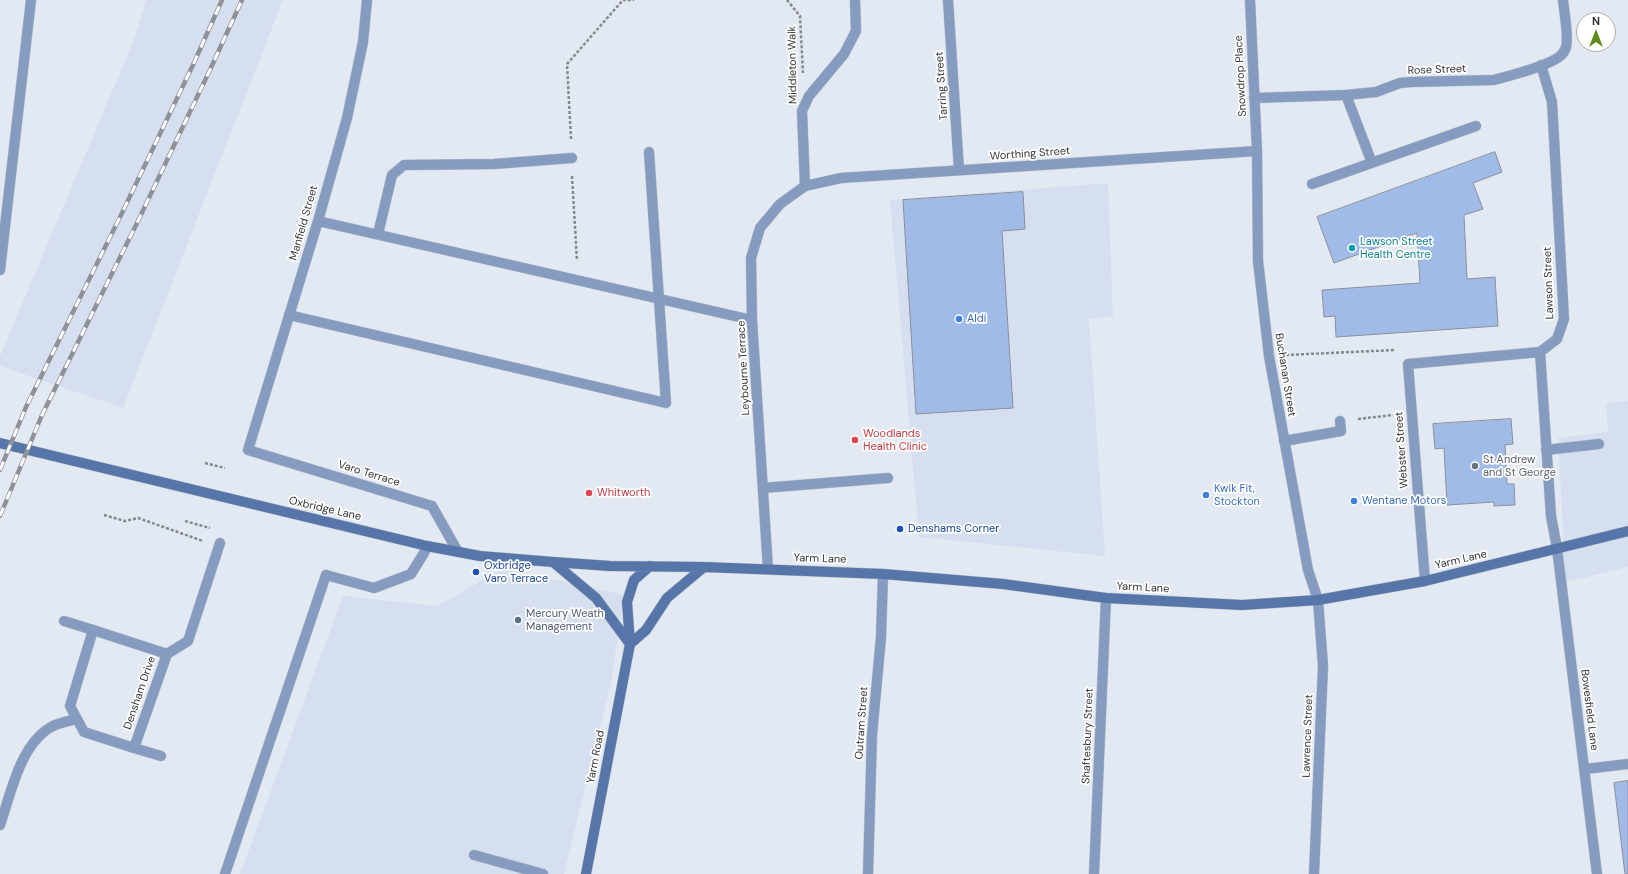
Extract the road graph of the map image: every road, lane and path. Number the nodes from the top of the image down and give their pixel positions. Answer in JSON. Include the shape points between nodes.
{"nodes":[{"id":1,"x":32,"y":0,"type":"edge"},
{"id":2,"x":366,"y":0,"type":"edge"},
{"id":3,"x":634,"y":0,"type":"edge"},
{"id":4,"x":787,"y":0,"type":"edge"},
{"id":5,"x":855,"y":0,"type":"edge"},
{"id":6,"x":948,"y":0,"type":"edge"},
{"id":7,"x":1250,"y":0,"type":"edge"},
{"id":8,"x":1564,"y":0,"type":"edge"},
{"id":9,"x":1541,"y":65,"type":"junction"},
{"id":10,"x":804,"y":78,"type":"dead end"},
{"id":11,"x":1346,"y":95,"type":"junction"},
{"id":12,"x":1254,"y":98,"type":"junction"},
{"id":13,"x":1476,"y":126,"type":"dead end"},
{"id":14,"x":1257,"y":151,"type":"junction"},
{"id":15,"x":648,"y":152,"type":"dead end"},
{"id":16,"x":572,"y":158,"type":"junction"},
{"id":17,"x":1372,"y":163,"type":"junction"},
{"id":18,"x":959,"y":170,"type":"junction"},
{"id":19,"x":1312,"y":184,"type":"dead end"},
{"id":20,"x":806,"y":186,"type":"junction"},
{"id":21,"x":318,"y":221,"type":"junction"},
{"id":22,"x":378,"y":234,"type":"junction"},
{"id":23,"x":0,"y":270,"type":"edge"},
{"id":24,"x":577,"y":279,"type":"junction"},
{"id":25,"x":658,"y":298,"type":"junction"},
{"id":26,"x":289,"y":315,"type":"junction"},
{"id":27,"x":752,"y":320,"type":"junction"},
{"id":28,"x":1540,"y":352,"type":"junction"},
{"id":29,"x":1269,"y":356,"type":"junction"},
{"id":30,"x":1408,"y":364,"type":"junction"},
{"id":31,"x":1411,"y":413,"type":"junction"},
{"id":32,"x":1340,"y":421,"type":"joint"},
{"id":33,"x":1284,"y":441,"type":"junction"},
{"id":34,"x":0,"y":443,"type":"edge"},
{"id":35,"x":1599,"y":444,"type":"dead end"},
{"id":36,"x":248,"y":450,"type":"joint"},
{"id":37,"x":1546,"y":450,"type":"junction"},
{"id":38,"x":205,"y":463,"type":"dead end"},
{"id":39,"x":225,"y":468,"type":"dead end"},
{"id":40,"x":888,"y":478,"type":"dead end"},
{"id":41,"x":763,"y":488,"type":"junction"},
{"id":42,"x":104,"y":515,"type":"dead end"},
{"id":43,"x":185,"y":521,"type":"dead end"},
{"id":44,"x":214,"y":529,"type":"dead end"},
{"id":45,"x":1628,"y":531,"type":"edge"},
{"id":46,"x":209,"y":543,"type":"dead end"},
{"id":47,"x":220,"y":543,"type":"dead end"},
{"id":48,"x":427,"y":546,"type":"junction"},
{"id":49,"x":1557,"y":548,"type":"junction"},
{"id":50,"x":458,"y":552,"type":"junction"},
{"id":51,"x":553,"y":562,"type":"junction"},
{"id":52,"x":650,"y":566,"type":"junction"},
{"id":53,"x":704,"y":567,"type":"junction"},
{"id":54,"x":768,"y":569,"type":"junction"},
{"id":55,"x":883,"y":574,"type":"junction"},
{"id":56,"x":1425,"y":581,"type":"junction"},
{"id":57,"x":1106,"y":598,"type":"junction"},
{"id":58,"x":1318,"y":600,"type":"junction"},
{"id":59,"x":64,"y":620,"type":"dead end"},
{"id":60,"x":94,"y":630,"type":"junction"},
{"id":61,"x":630,"y":644,"type":"junction"},
{"id":62,"x":167,"y":654,"type":"junction"},
{"id":63,"x":77,"y":719,"type":"junction"},
{"id":64,"x":134,"y":748,"type":"junction"},
{"id":65,"x":161,"y":756,"type":"dead end"},
{"id":66,"x":1628,"y":764,"type":"edge"},
{"id":67,"x":1585,"y":768,"type":"junction"},
{"id":68,"x":0,"y":825,"type":"edge"},
{"id":69,"x":474,"y":855,"type":"dead end"},
{"id":70,"x":225,"y":874,"type":"edge"},
{"id":71,"x":543,"y":874,"type":"edge"},
{"id":72,"x":586,"y":874,"type":"edge"},
{"id":73,"x":868,"y":874,"type":"edge"},
{"id":74,"x":1094,"y":874,"type":"edge"},
{"id":75,"x":1314,"y":874,"type":"edge"},
{"id":76,"x":1597,"y":874,"type":"edge"}],
"edges":[{"from":1,"to":23,"type":"street"},
{"from":2,"to":21,"type":"street","name":"Manfield Street","via":[[363,42],[347,118]]},
{"from":3,"to":16,"type":"path","via":[[623,0],[567,64]]},
{"from":4,"to":10,"type":"path","name":"Middleton Walk","via":[[800,16]]},
{"from":5,"to":20,"type":"street","via":[[856,31],[844,54],[809,96],[802,111]]},
{"from":6,"to":18,"type":"street","name":"Tarring Street"},
{"from":7,"to":12,"type":"street","name":"Snowdrop Place"},
{"from":8,"to":9,"type":"street","name":"Rose Street","via":[[1567,46],[1564,54]]},
{"from":9,"to":11,"type":"street","name":"Rose Street","via":[[1494,80],[1411,82],[1376,92]]},
{"from":9,"to":28,"type":"street","name":"Lawson Street","via":[[1552,102],[1564,319],[1557,339]]},
{"from":11,"to":12,"type":"street","name":"Rose Street"},
{"from":11,"to":17,"type":"street"},
{"from":12,"to":14,"type":"street","name":"Snowdrop Place"},
{"from":13,"to":17,"type":"street"},
{"from":14,"to":18,"type":"street","name":"Worthing Street"},
{"from":14,"to":29,"type":"street","name":"Buchanan Street","via":[[1258,261]]},
{"from":15,"to":25,"type":"street"},
{"from":16,"to":22,"type":"street","via":[[494,164],[404,165],[392,175]]},
{"from":16,"to":24,"type":"path"},
{"from":17,"to":19,"type":"street"},
{"from":18,"to":20,"type":"street","name":"Worthing Street","via":[[841,178]]},
{"from":20,"to":27,"type":"street","name":"Leybourne Terrace","via":[[780,204],[760,228],[751,258]]},
{"from":21,"to":22,"type":"street"},
{"from":21,"to":26,"type":"street","name":"Manfield Street"},
{"from":22,"to":24,"type":"street"},
{"from":24,"to":25,"type":"street"},
{"from":25,"to":26,"type":"street","via":[[666,403]]},
{"from":25,"to":27,"type":"street"},
{"from":26,"to":36,"type":"street","name":"Manfield Street"},
{"from":27,"to":41,"type":"street","name":"Leybourne Terrace"},
{"from":28,"to":30,"type":"street"},
{"from":28,"to":37,"type":"street"},
{"from":29,"to":30,"type":"path","via":[[1407,349]]},
{"from":29,"to":33,"type":"street","name":"Buchanan Street"},
{"from":30,"to":31,"type":"street","name":"Webster Street"},
{"from":31,"to":32,"type":"path"},
{"from":31,"to":56,"type":"street","name":"Webster Street"},
{"from":32,"to":33,"type":"street","via":[[1341,431]]},
{"from":33,"to":58,"type":"street","name":"Buchanan Street","via":[[1308,570]]},
{"from":34,"to":48,"type":"street","name":"Oxbridge Lane"},
{"from":35,"to":37,"type":"street"},
{"from":36,"to":50,"type":"street","name":"Varo Terrace","via":[[432,506]]},
{"from":37,"to":49,"type":"street","via":[[1551,516]]},
{"from":38,"to":39,"type":"path"},
{"from":40,"to":41,"type":"street"},
{"from":41,"to":54,"type":"street","name":"Leybourne Terrace"},
{"from":42,"to":46,"type":"path","via":[[125,521],[138,518]]},
{"from":43,"to":44,"type":"path"},
{"from":45,"to":49,"type":"street","name":"Yarm Lane"},
{"from":47,"to":62,"type":"street","via":[[188,641]]},
{"from":48,"to":50,"type":"street","name":"Oxbridge Lane"},
{"from":48,"to":70,"type":"street","via":[[411,574],[374,588],[326,575]]},
{"from":49,"to":56,"type":"street","name":"Yarm Lane"},
{"from":49,"to":67,"type":"street","name":"Bowesfield Lane"},
{"from":50,"to":51,"type":"street","name":"Oxbridge Lane"},
{"from":51,"to":52,"type":"street","name":"Oxbridge Lane"},
{"from":51,"to":61,"type":"street","via":[[596,598]]},
{"from":52,"to":53,"type":"street","name":"Yarm Lane"},
{"from":52,"to":61,"type":"street","name":"Yarm Road","via":[[634,580],[627,602]]},
{"from":53,"to":54,"type":"street","name":"Yarm Lane"},
{"from":53,"to":61,"type":"street","via":[[667,598],[646,630]]},
{"from":54,"to":55,"type":"street","name":"Yarm Lane"},
{"from":55,"to":57,"type":"street","name":"Yarm Lane","via":[[1003,584]]},
{"from":55,"to":73,"type":"street","name":"Outram Street","via":[[881,637],[872,735]]},
{"from":56,"to":58,"type":"street","name":"Yarm Lane"},
{"from":57,"to":58,"type":"street","name":"Yarm Lane","via":[[1242,605]]},
{"from":57,"to":74,"type":"street","name":"Shaftesbury Street"},
{"from":58,"to":75,"type":"street","name":"Lawrence Street","via":[[1323,666]]},
{"from":59,"to":60,"type":"street"},
{"from":60,"to":62,"type":"street","name":"Densham Drive"},
{"from":60,"to":63,"type":"street","name":"Densham Drive","via":[[70,706]]},
{"from":61,"to":72,"type":"street","name":"Yarm Road"},
{"from":62,"to":64,"type":"street","name":"Densham Drive"},
{"from":63,"to":64,"type":"street","name":"Densham Drive","via":[[84,732]]},
{"from":63,"to":68,"type":"street","via":[[51,727],[34,741],[21,763]]},
{"from":64,"to":65,"type":"street"},
{"from":66,"to":67,"type":"street"},
{"from":67,"to":76,"type":"street","name":"Bowesfield Lane"},
{"from":69,"to":71,"type":"street"}]}
